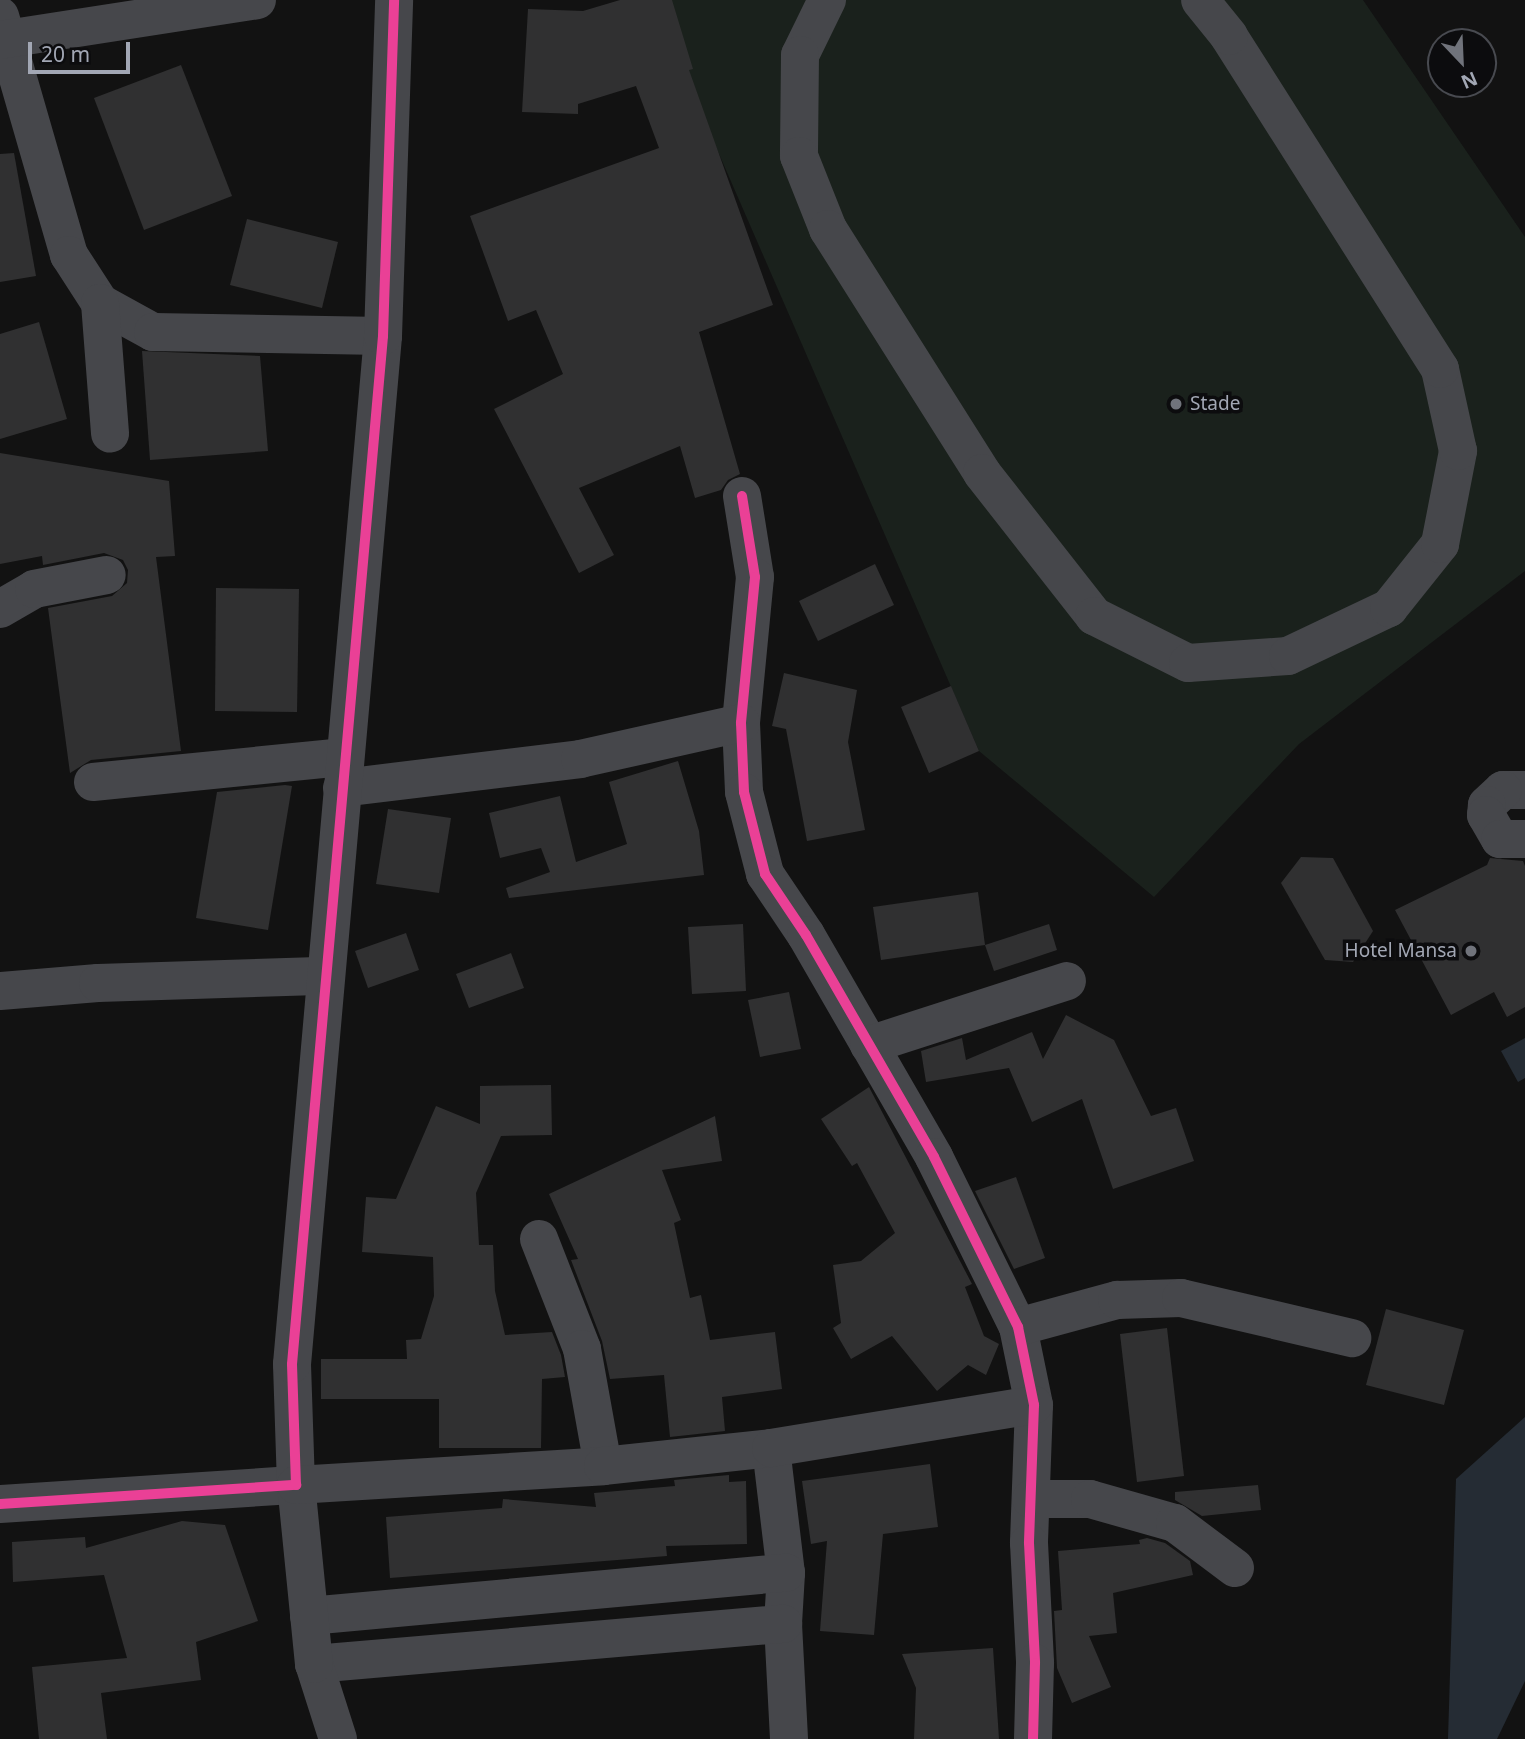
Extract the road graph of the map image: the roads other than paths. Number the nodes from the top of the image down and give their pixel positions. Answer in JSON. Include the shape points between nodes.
{"nodes":[{"id":1,"x":257,"y":0,"type":"edge"},
{"id":2,"x":394,"y":0,"type":"edge"},
{"id":3,"x":827,"y":0,"type":"edge"},
{"id":4,"x":1200,"y":0,"type":"edge"},
{"id":5,"x":3,"y":31,"type":"edge"},
{"id":6,"x":100,"y":303,"type":"junction"},
{"id":7,"x":383,"y":336,"type":"junction"},
{"id":8,"x":110,"y":434,"type":"dead end"},
{"id":9,"x":742,"y":496,"type":"dead end"},
{"id":10,"x":107,"y":575,"type":"dead end"},
{"id":11,"x":0,"y":609,"type":"edge"},
{"id":12,"x":741,"y":723,"type":"junction"},
{"id":13,"x":344,"y":772,"type":"junction"},
{"id":14,"x":93,"y":782,"type":"dead end"},
{"id":15,"x":1525,"y":790,"type":"edge"},
{"id":16,"x":1525,"y":839,"type":"edge"},
{"id":17,"x":326,"y":976,"type":"junction"},
{"id":18,"x":1067,"y":981,"type":"dead end"},
{"id":19,"x":0,"y":991,"type":"edge"},
{"id":20,"x":869,"y":1045,"type":"junction"},
{"id":21,"x":538,"y":1239,"type":"dead end"},
{"id":22,"x":1018,"y":1326,"type":"junction"},
{"id":23,"x":1352,"y":1338,"type":"dead end"},
{"id":24,"x":1034,"y":1405,"type":"junction"},
{"id":25,"x":771,"y":1448,"type":"junction"},
{"id":26,"x":603,"y":1466,"type":"junction"},
{"id":27,"x":296,"y":1485,"type":"junction"},
{"id":28,"x":1031,"y":1499,"type":"junction"},
{"id":29,"x":0,"y":1504,"type":"edge"},
{"id":30,"x":1235,"y":1568,"type":"dead end"},
{"id":31,"x":786,"y":1573,"type":"junction"},
{"id":32,"x":309,"y":1616,"type":"junction"},
{"id":33,"x":783,"y":1624,"type":"junction"},
{"id":34,"x":314,"y":1664,"type":"junction"},
{"id":35,"x":338,"y":1739,"type":"edge"},
{"id":36,"x":789,"y":1739,"type":"edge"},
{"id":37,"x":1033,"y":1739,"type":"edge"}],
"edges":[{"from":1,"to":5,"type":"street"},
{"from":2,"to":7,"type":"street"},
{"from":3,"to":4,"type":"street","via":[[800,55],[799,156],[828,229],[982,473],[1094,615],[1188,663],[1288,656],[1389,608],[1440,544],[1458,451],[1440,369],[1228,36]]},
{"from":5,"to":6,"type":"street","via":[[69,255]]},
{"from":6,"to":7,"type":"street","via":[[153,332]]},
{"from":6,"to":8,"type":"street"},
{"from":7,"to":13,"type":"street"},
{"from":9,"to":12,"type":"street","via":[[755,577]]},
{"from":10,"to":11,"type":"street","via":[[34,589]]},
{"from":12,"to":13,"type":"street","via":[[580,759]]},
{"from":12,"to":20,"type":"street","via":[[744,792],[765,874]]},
{"from":13,"to":14,"type":"street"},
{"from":13,"to":17,"type":"street"},
{"from":15,"to":16,"type":"street","via":[[1503,790],[1494,796],[1486,815],[1492,833],[1500,839]]},
{"from":17,"to":19,"type":"street"},
{"from":17,"to":27,"type":"street","via":[[292,1364]]},
{"from":18,"to":20,"type":"street"},
{"from":20,"to":22,"type":"street","via":[[934,1157]]},
{"from":21,"to":26,"type":"street","via":[[582,1349]]},
{"from":22,"to":23,"type":"street","via":[[1116,1300],[1181,1298]]},
{"from":22,"to":24,"type":"street"},
{"from":24,"to":25,"type":"street"},
{"from":24,"to":28,"type":"street"},
{"from":25,"to":26,"type":"street"},
{"from":25,"to":31,"type":"street"},
{"from":26,"to":27,"type":"street"},
{"from":27,"to":29,"type":"street"},
{"from":27,"to":32,"type":"street"},
{"from":28,"to":30,"type":"street","via":[[1090,1499],[1175,1523]]},
{"from":28,"to":37,"type":"street"},
{"from":31,"to":32,"type":"street"},
{"from":31,"to":33,"type":"street"},
{"from":32,"to":34,"type":"street"},
{"from":33,"to":34,"type":"street"},
{"from":33,"to":36,"type":"street"},
{"from":34,"to":35,"type":"street"}]}
